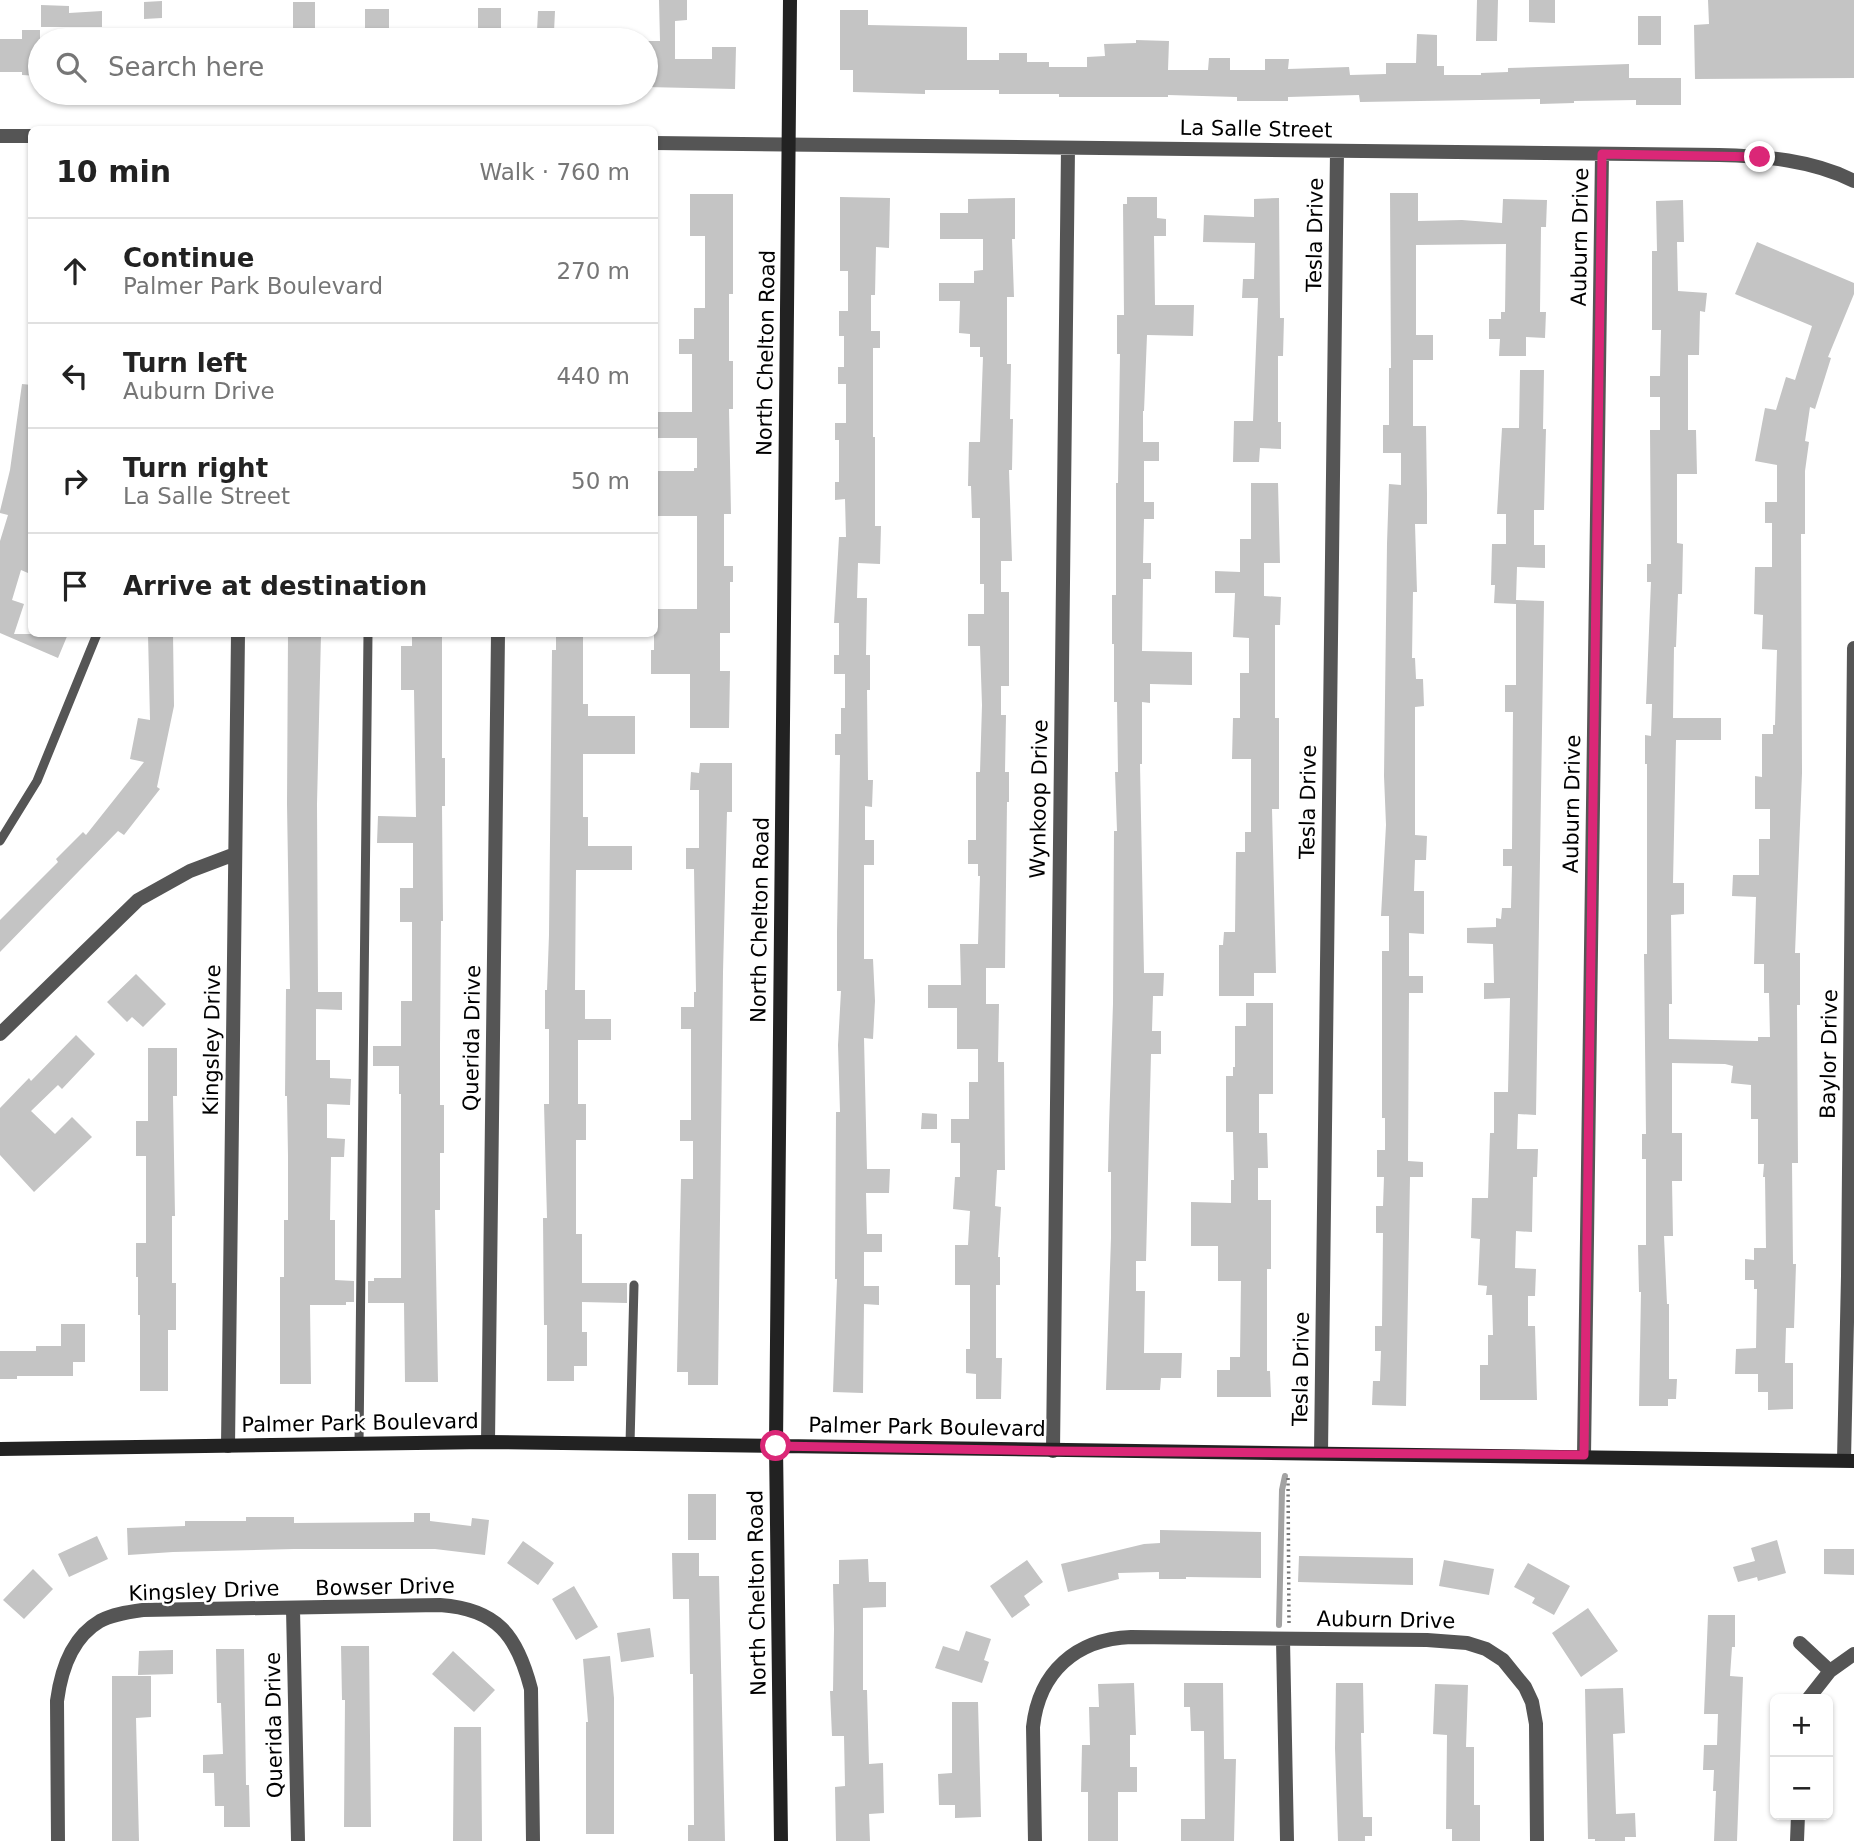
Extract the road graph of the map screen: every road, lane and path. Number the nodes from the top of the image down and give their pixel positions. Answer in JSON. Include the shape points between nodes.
{"nodes":[{"id":1,"x":790,"y":0,"type":"edge"},
{"id":2,"x":0,"y":136,"type":"edge"},
{"id":3,"x":28,"y":136,"type":"edge"},
{"id":4,"x":658,"y":143,"type":"edge"},
{"id":5,"x":789,"y":145,"type":"junction"},
{"id":6,"x":1068,"y":148,"type":"junction"},
{"id":7,"x":1337,"y":151,"type":"junction"},
{"id":8,"x":1602,"y":154,"type":"junction"},
{"id":9,"x":1854,"y":181,"type":"edge"},
{"id":10,"x":96,"y":637,"type":"edge"},
{"id":11,"x":238,"y":637,"type":"edge"},
{"id":12,"x":368,"y":637,"type":"edge"},
{"id":13,"x":498,"y":637,"type":"edge"},
{"id":14,"x":1854,"y":648,"type":"edge"},
{"id":15,"x":0,"y":841,"type":"edge"},
{"id":16,"x":235,"y":854,"type":"junction"},
{"id":17,"x":0,"y":1034,"type":"edge"},
{"id":18,"x":1851,"y":1276,"type":"edge"},
{"id":19,"x":634,"y":1285,"type":"dead end"},
{"id":20,"x":488,"y":1443,"type":"junction"},
{"id":21,"x":359,"y":1444,"type":"junction"},
{"id":22,"x":630,"y":1444,"type":"junction"},
{"id":23,"x":228,"y":1446,"type":"junction"},
{"id":24,"x":776,"y":1446,"type":"junction"},
{"id":25,"x":0,"y":1449,"type":"edge"},
{"id":26,"x":1053,"y":1451,"type":"junction"},
{"id":27,"x":1321,"y":1453,"type":"junction"},
{"id":28,"x":1584,"y":1455,"type":"junction"},
{"id":29,"x":1849,"y":1460,"type":"edge"},
{"id":30,"x":1288,"y":1478,"type":"dead end"},
{"id":31,"x":293,"y":1609,"type":"junction"},
{"id":32,"x":1286,"y":1640,"type":"junction"},
{"id":33,"x":1800,"y":1643,"type":"dead end"},
{"id":34,"x":1854,"y":1654,"type":"edge"},
{"id":35,"x":1830,"y":1671,"type":"junction"},
{"id":36,"x":1812,"y":1694,"type":"edge"},
{"id":37,"x":1798,"y":1820,"type":"edge"},
{"id":38,"x":58,"y":1841,"type":"edge"},
{"id":39,"x":298,"y":1841,"type":"edge"},
{"id":40,"x":533,"y":1841,"type":"edge"},
{"id":41,"x":781,"y":1841,"type":"edge"},
{"id":42,"x":1035,"y":1841,"type":"edge"},
{"id":43,"x":1287,"y":1841,"type":"edge"},
{"id":44,"x":1537,"y":1841,"type":"edge"},
{"id":45,"x":1797,"y":1841,"type":"edge"}],
"edges":[{"from":1,"to":5,"type":"main road","name":"North Chelton Road"},
{"from":2,"to":3,"type":"street"},
{"from":4,"to":5,"type":"street","name":"La Salle Street"},
{"from":5,"to":6,"type":"street","name":"La Salle Street"},
{"from":5,"to":24,"type":"main road","name":"North Chelton Road"},
{"from":6,"to":7,"type":"street","name":"La Salle Street"},
{"from":6,"to":26,"type":"street","name":"Wynkoop Drive"},
{"from":7,"to":8,"type":"street","name":"La Salle Street"},
{"from":7,"to":27,"type":"street","name":"Tesla Drive"},
{"from":8,"to":9,"type":"street","name":"La Salle Street","via":[[1752,156],[1816,166]]},
{"from":8,"to":28,"type":"street","name":"Auburn Drive"},
{"from":10,"to":15,"type":"lane","via":[[37,781]]},
{"from":11,"to":16,"type":"street","name":"Kingsley Drive"},
{"from":12,"to":21,"type":"lane"},
{"from":13,"to":20,"type":"street","name":"Querida Drive"},
{"from":14,"to":18,"type":"street","name":"Baylor Drive"},
{"from":16,"to":17,"type":"street","via":[[190,871],[138,900]]},
{"from":16,"to":23,"type":"street","name":"Kingsley Drive"},
{"from":18,"to":29,"type":"street","name":"Baylor Drive"},
{"from":19,"to":22,"type":"lane"},
{"from":20,"to":21,"type":"main road","name":"Palmer Park Boulevard"},
{"from":20,"to":22,"type":"main road","name":"Palmer Park Boulevard"},
{"from":21,"to":23,"type":"main road","name":"Palmer Park Boulevard"},
{"from":22,"to":24,"type":"main road","name":"Palmer Park Boulevard"},
{"from":23,"to":25,"type":"main road","name":"Palmer Park Boulevard"},
{"from":24,"to":26,"type":"main road","name":"Palmer Park Boulevard"},
{"from":24,"to":41,"type":"main road","name":"North Chelton Road"},
{"from":26,"to":27,"type":"main road","name":"Palmer Park Boulevard"},
{"from":27,"to":28,"type":"main road","name":"Palmer Park Boulevard"},
{"from":28,"to":29,"type":"main road","name":"Palmer Park Boulevard"},
{"from":30,"to":32,"type":"path"},
{"from":31,"to":38,"type":"street","name":"Kingsley Drive","via":[[143,1610],[101,1621],[84,1634],[71,1650],[59,1682]]},
{"from":31,"to":39,"type":"street","name":"Querida Drive"},
{"from":31,"to":40,"type":"street","name":"Bowser Drive","via":[[464,1606],[498,1624],[518,1650],[531,1689]]},
{"from":32,"to":42,"type":"street","via":[[1113,1638],[1098,1641],[1064,1661],[1035,1709]]},
{"from":32,"to":43,"type":"street"},
{"from":32,"to":44,"type":"street","name":"Auburn Drive","via":[[1447,1641],[1486,1648],[1503,1660],[1532,1702]]},
{"from":33,"to":35,"type":"street"},
{"from":34,"to":35,"type":"street"},
{"from":35,"to":36,"type":"street"},
{"from":37,"to":45,"type":"street"}]}
